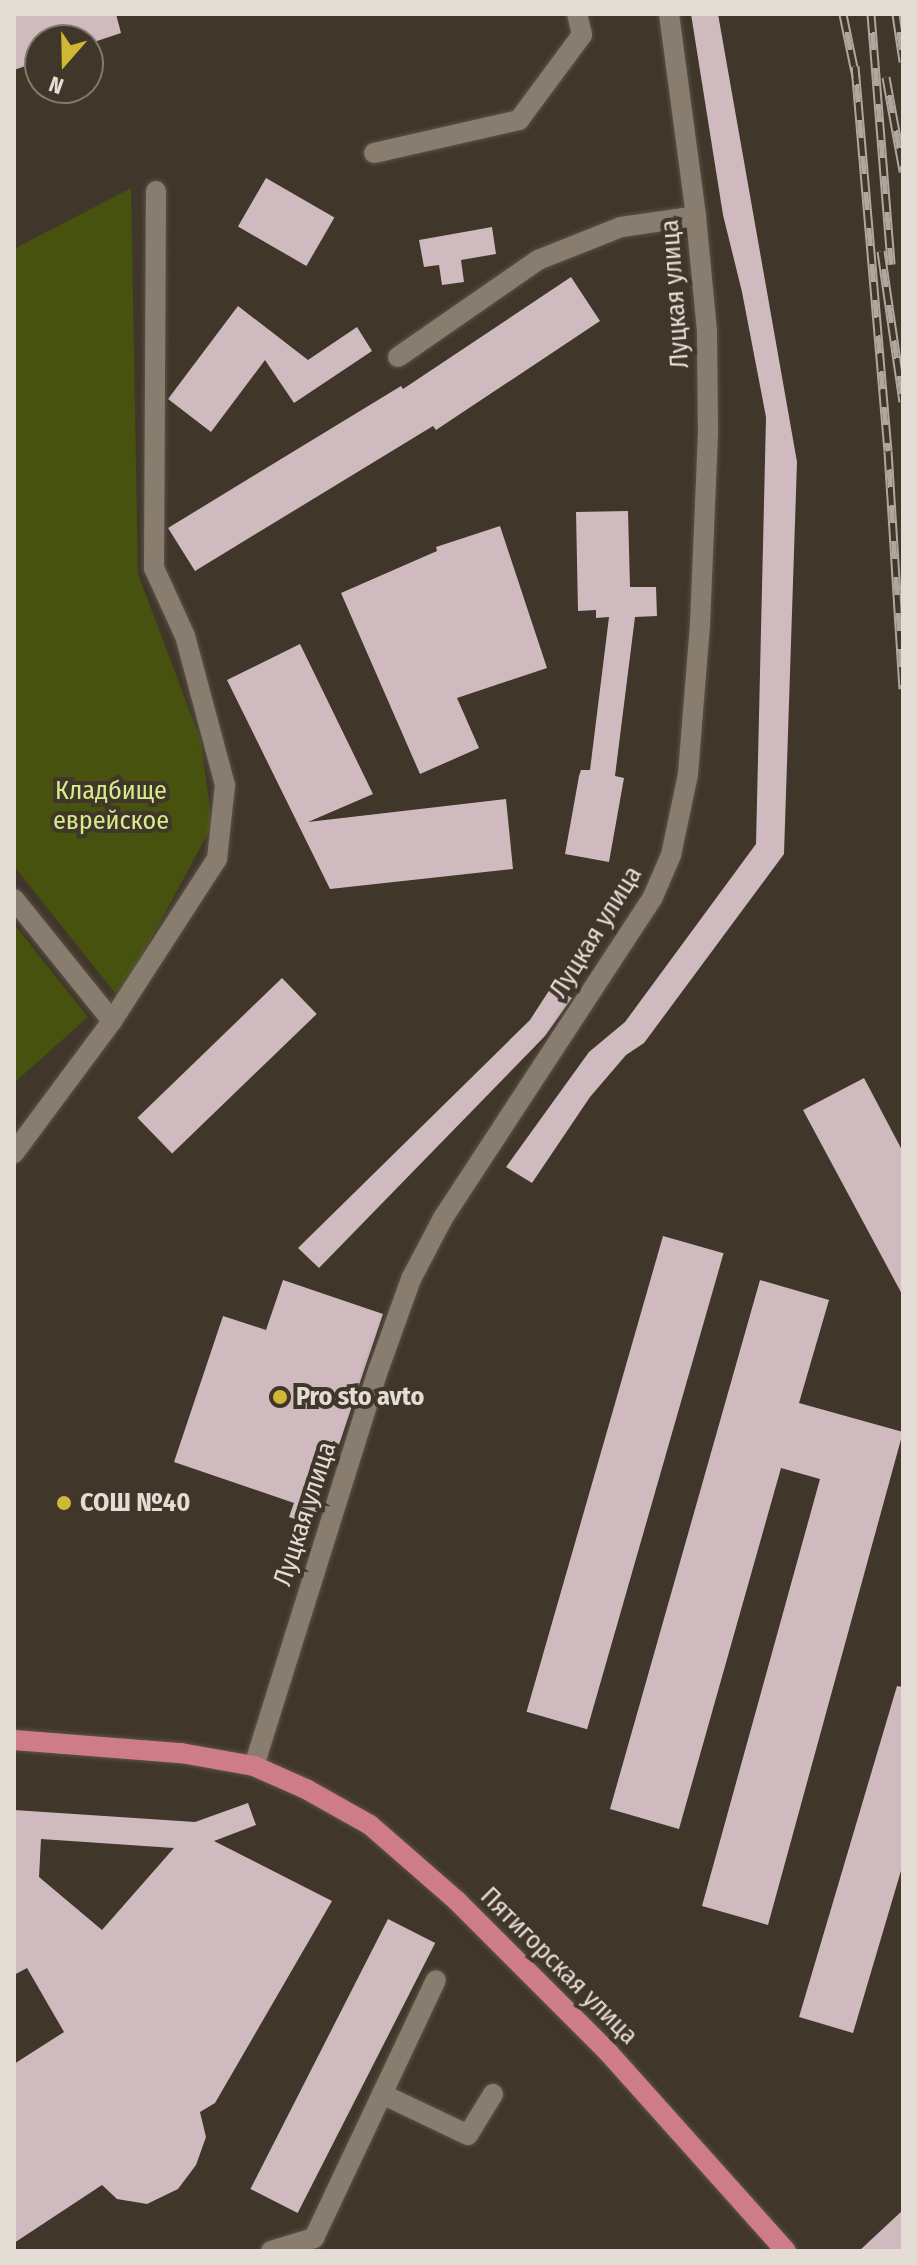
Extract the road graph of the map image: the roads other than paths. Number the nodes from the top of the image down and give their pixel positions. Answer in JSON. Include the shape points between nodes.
{"nodes":[{"id":1,"x":577,"y":14,"type":"edge"},
{"id":2,"x":669,"y":14,"type":"edge"},
{"id":3,"x":374,"y":153,"type":"dead end"},
{"id":4,"x":156,"y":191,"type":"dead end"},
{"id":5,"x":696,"y":216,"type":"junction"},
{"id":6,"x":398,"y":357,"type":"dead end"},
{"id":7,"x":14,"y":899,"type":"edge"},
{"id":8,"x":112,"y":1021,"type":"junction"},
{"id":9,"x":14,"y":1153,"type":"edge"},
{"id":10,"x":14,"y":1740,"type":"edge"},
{"id":11,"x":254,"y":1766,"type":"junction"},
{"id":12,"x":436,"y":1980,"type":"dead end"},
{"id":13,"x":382,"y":2094,"type":"junction"},
{"id":14,"x":493,"y":2094,"type":"dead end"},
{"id":15,"x":271,"y":2251,"type":"edge"},
{"id":16,"x":786,"y":2251,"type":"edge"}],
"edges":[{"from":1,"to":3,"type":"street","via":[[582,35],[519,120]]},
{"from":2,"to":5,"type":"street","name":"Луцкая улица"},
{"from":4,"to":8,"type":"street","via":[[154,568],[185,636],[225,785],[217,859]]},
{"from":5,"to":6,"type":"street","via":[[621,227],[538,260]]},
{"from":5,"to":11,"type":"street","name":"Луцкая улица","via":[[707,331],[708,449],[688,774],[671,855],[652,899],[443,1218],[411,1279]]},
{"from":7,"to":8,"type":"street"},
{"from":8,"to":9,"type":"street"},
{"from":10,"to":11,"type":"main road","name":"Пятигорская улица","via":[[181,1753]]},
{"from":11,"to":16,"type":"main road","name":"Пятигорская улица","via":[[370,1825],[457,1901],[608,2052]]},
{"from":12,"to":13,"type":"street"},
{"from":13,"to":14,"type":"street","via":[[468,2135]]},
{"from":13,"to":15,"type":"street","via":[[314,2238]]}]}
